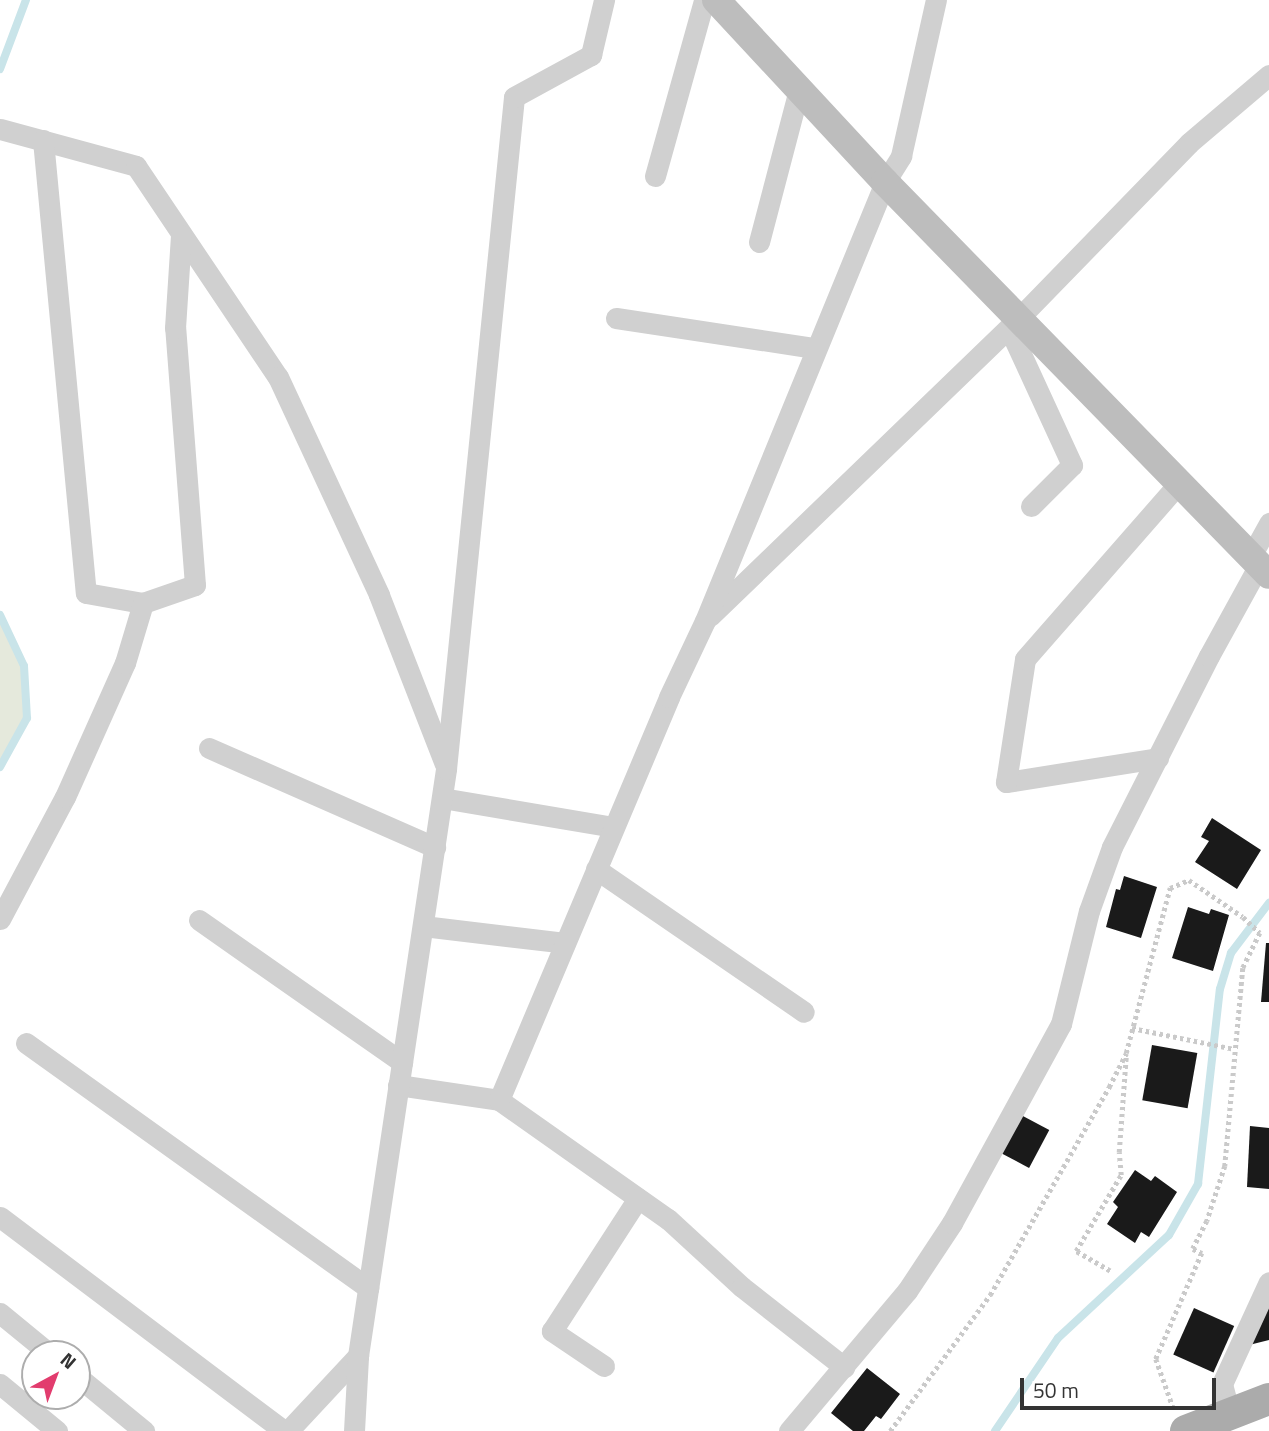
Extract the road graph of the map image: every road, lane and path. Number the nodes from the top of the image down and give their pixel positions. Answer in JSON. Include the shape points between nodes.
{"nodes":[{"id":1,"x":604,"y":0,"type":"edge"},
{"id":2,"x":704,"y":0,"type":"edge"},
{"id":3,"x":716,"y":0,"type":"edge"},
{"id":4,"x":936,"y":0,"type":"edge"},
{"id":5,"x":1269,"y":75,"type":"edge"},
{"id":6,"x":799,"y":89,"type":"junction"},
{"id":7,"x":0,"y":129,"type":"edge"},
{"id":8,"x":43,"y":140,"type":"junction"},
{"id":9,"x":655,"y":176,"type":"dead end"},
{"id":10,"x":885,"y":182,"type":"junction"},
{"id":11,"x":181,"y":235,"type":"junction"},
{"id":12,"x":759,"y":243,"type":"dead end"},
{"id":13,"x":616,"y":318,"type":"dead end"},
{"id":14,"x":1014,"y":324,"type":"junction"},
{"id":15,"x":815,"y":348,"type":"junction"},
{"id":16,"x":1179,"y":483,"type":"junction"},
{"id":17,"x":1031,"y":506,"type":"dead end"},
{"id":18,"x":1269,"y":523,"type":"edge"},
{"id":19,"x":1260,"y":565,"type":"edge"},
{"id":20,"x":144,"y":603,"type":"junction"},
{"id":21,"x":705,"y":621,"type":"junction"},
{"id":22,"x":209,"y":748,"type":"dead end"},
{"id":23,"x":1158,"y":758,"type":"junction"},
{"id":24,"x":446,"y":769,"type":"junction"},
{"id":25,"x":442,"y":797,"type":"junction"},
{"id":26,"x":614,"y":827,"type":"junction"},
{"id":27,"x":435,"y":847,"type":"junction"},
{"id":28,"x":596,"y":869,"type":"junction"},
{"id":29,"x":0,"y":919,"type":"edge"},
{"id":30,"x":199,"y":920,"type":"dead end"},
{"id":31,"x":423,"y":926,"type":"junction"},
{"id":32,"x":565,"y":943,"type":"junction"},
{"id":33,"x":804,"y":1012,"type":"dead end"},
{"id":34,"x":1132,"y":1028,"type":"junction"},
{"id":35,"x":26,"y":1043,"type":"dead end"},
{"id":36,"x":1234,"y":1049,"type":"junction"},
{"id":37,"x":1126,"y":1053,"type":"junction"},
{"id":38,"x":402,"y":1062,"type":"junction"},
{"id":39,"x":398,"y":1086,"type":"junction"},
{"id":40,"x":499,"y":1100,"type":"junction"},
{"id":41,"x":638,"y":1198,"type":"junction"},
{"id":42,"x":0,"y":1217,"type":"edge"},
{"id":43,"x":1110,"y":1271,"type":"dead end"},
{"id":44,"x":1269,"y":1282,"type":"edge"},
{"id":45,"x":368,"y":1288,"type":"junction"},
{"id":46,"x":0,"y":1313,"type":"edge"},
{"id":47,"x":33,"y":1340,"type":"edge"},
{"id":48,"x":358,"y":1356,"type":"junction"},
{"id":49,"x":604,"y":1366,"type":"dead end"},
{"id":50,"x":844,"y":1367,"type":"junction"},
{"id":51,"x":0,"y":1384,"type":"edge"},
{"id":52,"x":91,"y":1387,"type":"edge"},
{"id":53,"x":1269,"y":1399,"type":"edge"},
{"id":54,"x":1230,"y":1414,"type":"junction"},
{"id":55,"x":1181,"y":1422,"type":"edge"},
{"id":56,"x":57,"y":1431,"type":"edge"},
{"id":57,"x":144,"y":1431,"type":"edge"},
{"id":58,"x":286,"y":1431,"type":"edge"},
{"id":59,"x":354,"y":1431,"type":"edge"},
{"id":60,"x":789,"y":1431,"type":"edge"},
{"id":61,"x":890,"y":1431,"type":"edge"}],
"edges":[{"from":1,"to":24,"type":"street","via":[[591,55],[514,97]]},
{"from":2,"to":9,"type":"street"},
{"from":3,"to":6,"type":"street"},
{"from":4,"to":10,"type":"street","via":[[901,156]]},
{"from":5,"to":14,"type":"street","via":[[1189,142]]},
{"from":6,"to":10,"type":"street"},
{"from":6,"to":12,"type":"street"},
{"from":7,"to":8,"type":"street"},
{"from":8,"to":11,"type":"street","via":[[136,166]]},
{"from":8,"to":20,"type":"street","via":[[86,593]]},
{"from":10,"to":14,"type":"street"},
{"from":10,"to":15,"type":"street"},
{"from":11,"to":20,"type":"street","via":[[175,328],[195,585]]},
{"from":11,"to":24,"type":"street","via":[[278,377],[379,595]]},
{"from":13,"to":15,"type":"street"},
{"from":14,"to":16,"type":"street"},
{"from":14,"to":17,"type":"street","via":[[1072,465]]},
{"from":14,"to":21,"type":"street"},
{"from":15,"to":21,"type":"street"},
{"from":16,"to":19,"type":"street"},
{"from":16,"to":23,"type":"street","via":[[1025,659],[1006,782]]},
{"from":18,"to":19,"type":"street"},
{"from":19,"to":23,"type":"street"},
{"from":20,"to":29,"type":"street","via":[[125,663],[65,797]]},
{"from":21,"to":26,"type":"street"},
{"from":22,"to":27,"type":"street"},
{"from":23,"to":50,"type":"street","via":[[1112,847],[1089,911],[1061,1024],[952,1223],[906,1291]]},
{"from":24,"to":25,"type":"street"},
{"from":25,"to":26,"type":"street"},
{"from":25,"to":27,"type":"street"},
{"from":26,"to":28,"type":"street"},
{"from":27,"to":31,"type":"street"},
{"from":28,"to":32,"type":"street"},
{"from":28,"to":33,"type":"street"},
{"from":30,"to":38,"type":"street"},
{"from":31,"to":32,"type":"street"},
{"from":31,"to":38,"type":"street"},
{"from":32,"to":40,"type":"street"},
{"from":34,"to":36,"type":"path"},
{"from":34,"to":36,"type":"path","via":[[1170,888],[1189,880],[1261,933],[1242,968]]},
{"from":34,"to":37,"type":"path"},
{"from":35,"to":45,"type":"street"},
{"from":36,"to":55,"type":"path","via":[[1226,1166],[1193,1249],[1202,1252],[1156,1359]]},
{"from":37,"to":43,"type":"path","via":[[1121,1175],[1076,1251]]},
{"from":37,"to":61,"type":"path","via":[[990,1295]]},
{"from":38,"to":39,"type":"street"},
{"from":39,"to":40,"type":"street"},
{"from":39,"to":45,"type":"street"},
{"from":40,"to":41,"type":"street"},
{"from":41,"to":49,"type":"street","via":[[552,1331]]},
{"from":41,"to":50,"type":"street"},
{"from":42,"to":58,"type":"street"},
{"from":44,"to":54,"type":"street","via":[[1222,1384]]},
{"from":45,"to":48,"type":"street"},
{"from":46,"to":47,"type":"street"},
{"from":48,"to":58,"type":"street"},
{"from":48,"to":59,"type":"street"},
{"from":50,"to":60,"type":"street"},
{"from":51,"to":56,"type":"street"},
{"from":52,"to":57,"type":"street"},
{"from":53,"to":54,"type":"main road"},
{"from":54,"to":55,"type":"main road"}]}
